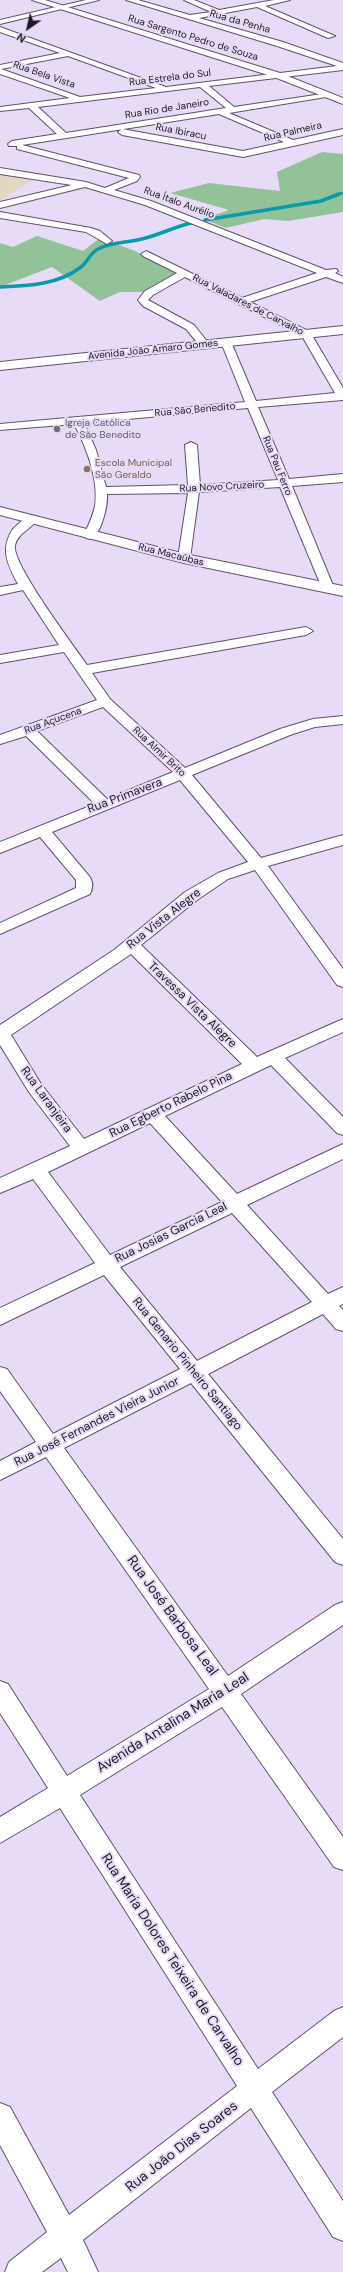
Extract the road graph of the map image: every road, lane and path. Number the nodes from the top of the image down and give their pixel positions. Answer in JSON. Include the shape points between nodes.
{"nodes":[{"id":1,"x":36,"y":0,"type":"edge"},
{"id":2,"x":95,"y":0,"type":"edge"},
{"id":3,"x":130,"y":0,"type":"edge"},
{"id":4,"x":188,"y":0,"type":"edge"},
{"id":5,"x":286,"y":0,"type":"edge"},
{"id":6,"x":261,"y":3,"type":"edge"},
{"id":7,"x":61,"y":8,"type":"junction"},
{"id":8,"x":218,"y":12,"type":"junction"},
{"id":9,"x":190,"y":18,"type":"junction"},
{"id":10,"x":0,"y":22,"type":"edge"},
{"id":11,"x":0,"y":28,"type":"edge"},
{"id":12,"x":331,"y":36,"type":"dead end"},
{"id":13,"x":68,"y":54,"type":"junction"},
{"id":14,"x":0,"y":67,"type":"edge"},
{"id":15,"x":343,"y":67,"type":"edge"},
{"id":16,"x":0,"y":71,"type":"edge"},
{"id":17,"x":277,"y":75,"type":"junction"},
{"id":18,"x":201,"y":84,"type":"junction"},
{"id":19,"x":166,"y":88,"type":"junction"},
{"id":20,"x":337,"y":98,"type":"edge"},
{"id":21,"x":82,"y":99,"type":"junction"},
{"id":22,"x":31,"y":105,"type":"junction"},
{"id":23,"x":0,"y":110,"type":"edge"},
{"id":24,"x":233,"y":110,"type":"junction"},
{"id":25,"x":221,"y":112,"type":"junction"},
{"id":26,"x":109,"y":129,"type":"junction"},
{"id":27,"x":343,"y":132,"type":"edge"},
{"id":28,"x":64,"y":136,"type":"junction"},
{"id":29,"x":0,"y":141,"type":"edge"},
{"id":30,"x":292,"y":143,"type":"junction"},
{"id":31,"x":12,"y":144,"type":"junction"},
{"id":32,"x":249,"y":154,"type":"joint"},
{"id":33,"x":0,"y":171,"type":"edge"},
{"id":34,"x":86,"y":185,"type":"junction"},
{"id":35,"x":107,"y":190,"type":"junction"},
{"id":36,"x":0,"y":205,"type":"edge"},
{"id":37,"x":0,"y":215,"type":"edge"},
{"id":38,"x":107,"y":241,"type":"dead end"},
{"id":39,"x":146,"y":254,"type":"dead end"},
{"id":40,"x":343,"y":268,"type":"edge"},
{"id":41,"x":329,"y":272,"type":"junction"},
{"id":42,"x":185,"y":273,"type":"junction"},
{"id":43,"x":343,"y":280,"type":"edge"},
{"id":44,"x":244,"y":301,"type":"junction"},
{"id":45,"x":343,"y":330,"type":"edge"},
{"id":46,"x":306,"y":334,"type":"junction"},
{"id":47,"x":226,"y":342,"type":"junction"},
{"id":48,"x":206,"y":344,"type":"junction"},
{"id":49,"x":0,"y":366,"type":"edge"},
{"id":50,"x":343,"y":396,"type":"edge"},
{"id":51,"x":252,"y":405,"type":"junction"},
{"id":52,"x":78,"y":421,"type":"junction"},
{"id":53,"x":0,"y":426,"type":"edge"},
{"id":54,"x":191,"y":445,"type":"dead end"},
{"id":55,"x":343,"y":478,"type":"edge"},
{"id":56,"x":284,"y":483,"type":"junction"},
{"id":57,"x":194,"y":489,"type":"junction"},
{"id":58,"x":101,"y":491,"type":"junction"},
{"id":59,"x":0,"y":511,"type":"edge"},
{"id":60,"x":31,"y":520,"type":"junction"},
{"id":61,"x":90,"y":534,"type":"junction"},
{"id":62,"x":4,"y":547,"type":"edge"},
{"id":63,"x":184,"y":558,"type":"junction"},
{"id":64,"x":26,"y":586,"type":"junction"},
{"id":65,"x":336,"y":590,"type":"edge"},
{"id":66,"x":0,"y":591,"type":"edge"},
{"id":67,"x":306,"y":631,"type":"dead end"},
{"id":68,"x":68,"y":647,"type":"junction"},
{"id":69,"x":0,"y":659,"type":"edge"},
{"id":70,"x":83,"y":670,"type":"junction"},
{"id":71,"x":106,"y":702,"type":"junction"},
{"id":72,"x":343,"y":720,"type":"edge"},
{"id":73,"x":28,"y":730,"type":"junction"},
{"id":74,"x":0,"y":740,"type":"edge"},
{"id":75,"x":183,"y":774,"type":"junction"},
{"id":76,"x":103,"y":804,"type":"junction"},
{"id":77,"x":42,"y":830,"type":"junction"},
{"id":78,"x":343,"y":840,"type":"edge"},
{"id":79,"x":0,"y":848,"type":"edge"},
{"id":80,"x":258,"y":864,"type":"junction"},
{"id":81,"x":0,"y":929,"type":"edge"},
{"id":82,"x":131,"y":945,"type":"junction"},
{"id":83,"x":343,"y":980,"type":"edge"},
{"id":84,"x":343,"y":1026,"type":"edge"},
{"id":85,"x":1,"y":1032,"type":"edge"},
{"id":86,"x":274,"y":1056,"type":"junction"},
{"id":87,"x":254,"y":1065,"type":"junction"},
{"id":88,"x":153,"y":1114,"type":"junction"},
{"id":89,"x":343,"y":1128,"type":"edge"},
{"id":90,"x":82,"y":1149,"type":"junction"},
{"id":91,"x":343,"y":1151,"type":"edge"},
{"id":92,"x":36,"y":1170,"type":"junction"},
{"id":93,"x":0,"y":1186,"type":"edge"},
{"id":94,"x":234,"y":1203,"type":"junction"},
{"id":95,"x":107,"y":1265,"type":"junction"},
{"id":96,"x":343,"y":1294,"type":"edge"},
{"id":97,"x":325,"y":1304,"type":"junction"},
{"id":98,"x":0,"y":1317,"type":"edge"},
{"id":99,"x":343,"y":1323,"type":"edge"},
{"id":100,"x":193,"y":1373,"type":"junction"},
{"id":101,"x":0,"y":1375,"type":"edge"},
{"id":102,"x":50,"y":1446,"type":"junction"},
{"id":103,"x":0,"y":1471,"type":"edge"},
{"id":104,"x":343,"y":1555,"type":"edge"},
{"id":105,"x":343,"y":1612,"type":"edge"},
{"id":106,"x":226,"y":1690,"type":"junction"},
{"id":107,"x":0,"y":1692,"type":"edge"},
{"id":108,"x":63,"y":1792,"type":"junction"},
{"id":109,"x":0,"y":1830,"type":"edge"},
{"id":110,"x":343,"y":1858,"type":"edge"},
{"id":111,"x":343,"y":2020,"type":"edge"},
{"id":112,"x":256,"y":2089,"type":"junction"},
{"id":113,"x":0,"y":2116,"type":"edge"},
{"id":114,"x":343,"y":2227,"type":"edge"},
{"id":115,"x":65,"y":2237,"type":"junction"},
{"id":116,"x":19,"y":2272,"type":"edge"},
{"id":117,"x":84,"y":2272,"type":"edge"}],
"edges":[{"from":1,"to":7,"type":"street","name":"Rua Sargento Pedro de Souza"},
{"from":2,"to":7,"type":"street"},
{"from":3,"to":9,"type":"street","name":"Rua da Penha"},
{"from":4,"to":8,"type":"street"},
{"from":5,"to":6,"type":"street"},
{"from":6,"to":8,"type":"street"},
{"from":6,"to":12,"type":"street"},
{"from":7,"to":10,"type":"street"},
{"from":7,"to":17,"type":"street","name":"Rua Sargento Pedro de Souza"},
{"from":8,"to":9,"type":"street"},
{"from":9,"to":15,"type":"street","name":"Rua da Penha","via":[[280,44]]},
{"from":11,"to":13,"type":"street"},
{"from":13,"to":14,"type":"street"},
{"from":13,"to":19,"type":"street"},
{"from":15,"to":17,"type":"street","name":"Rua Estrela do Sul"},
{"from":16,"to":21,"type":"street","name":"Rua Bela Vista"},
{"from":17,"to":18,"type":"street","name":"Rua Estrela do Sul"},
{"from":17,"to":20,"type":"street","name":"Rua Sargento Pedro de Souza"},
{"from":18,"to":19,"type":"street","name":"Rua Estrela do Sul"},
{"from":18,"to":24,"type":"street"},
{"from":19,"to":21,"type":"street","name":"Rua Estrela do Sul"},
{"from":20,"to":24,"type":"street","name":"Rua Rio de Janeiro"},
{"from":21,"to":22,"type":"street","name":"Rua Estrela do Sul"},
{"from":22,"to":23,"type":"street","name":"Rua Estrela do Sul"},
{"from":22,"to":28,"type":"street"},
{"from":24,"to":25,"type":"street","name":"Rua Rio de Janeiro"},
{"from":25,"to":26,"type":"street","name":"Rua Rio de Janeiro"},
{"from":25,"to":30,"type":"street"},
{"from":26,"to":28,"type":"street","name":"Rua Rio de Janeiro"},
{"from":26,"to":32,"type":"street","name":"Rua Ibiracu"},
{"from":27,"to":30,"type":"street","name":"Rua Palmeira"},
{"from":28,"to":31,"type":"street","name":"Rua Rio de Janeiro"},
{"from":29,"to":31,"type":"street"},
{"from":30,"to":32,"type":"street","name":"Rua Palmeira"},
{"from":31,"to":35,"type":"street","via":[[134,175],[136,178]]},
{"from":33,"to":34,"type":"street","name":"Rua Ítalo Aurélio"},
{"from":34,"to":35,"type":"street","name":"Rua Ítalo Aurélio"},
{"from":34,"to":36,"type":"street"},
{"from":35,"to":41,"type":"street","name":"Rua Ítalo Aurélio","via":[[183,215]]},
{"from":37,"to":38,"type":"street","via":[[88,230]]},
{"from":39,"to":42,"type":"street","name":"Rua Valadares de Carvalho"},
{"from":40,"to":41,"type":"street"},
{"from":41,"to":43,"type":"street","name":"Rua Ítalo Aurélio"},
{"from":41,"to":44,"type":"street"},
{"from":42,"to":44,"type":"street","name":"Rua Valadares de Carvalho"},
{"from":42,"to":48,"type":"street","via":[[149,293],[143,300],[190,327]]},
{"from":44,"to":46,"type":"street","name":"Rua Valadares de Carvalho"},
{"from":45,"to":46,"type":"street","name":"Avenida João Amaro Gomes"},
{"from":46,"to":47,"type":"street","name":"Avenida João Amaro Gomes"},
{"from":46,"to":50,"type":"street","name":"Rua Valadares de Carvalho"},
{"from":47,"to":48,"type":"street","name":"Avenida João Amaro Gomes"},
{"from":47,"to":51,"type":"street","name":"Rua Pau Ferro"},
{"from":48,"to":49,"type":"street","name":"Avenida João Amaro Gomes"},
{"from":50,"to":51,"type":"street","name":"Rua São Benedito"},
{"from":51,"to":52,"type":"street","name":"Rua São Benedito"},
{"from":51,"to":56,"type":"street","name":"Rua Pau Ferro"},
{"from":52,"to":53,"type":"street","name":"Rua São Benedito"},
{"from":52,"to":58,"type":"street","via":[[91,447]]},
{"from":54,"to":57,"type":"street"},
{"from":55,"to":56,"type":"street","name":"Rua Novo Cruzeiro"},
{"from":56,"to":57,"type":"street","name":"Rua Novo Cruzeiro"},
{"from":56,"to":65,"type":"street","name":"Rua Pau Ferro"},
{"from":57,"to":58,"type":"street","name":"Rua Novo Cruzeiro"},
{"from":57,"to":63,"type":"street"},
{"from":58,"to":61,"type":"street","via":[[101,506]]},
{"from":59,"to":60,"type":"street","name":"Rua Macaúbas"},
{"from":60,"to":61,"type":"street","name":"Rua Macaúbas"},
{"from":60,"to":62,"type":"street","name":"Rua Almir Brito","via":[[12,536]]},
{"from":61,"to":63,"type":"street","name":"Rua Macaúbas"},
{"from":62,"to":64,"type":"street","name":"Rua Almir Brito"},
{"from":63,"to":65,"type":"street","name":"Rua Macaúbas"},
{"from":64,"to":66,"type":"street"},
{"from":64,"to":68,"type":"street","name":"Rua Almir Brito"},
{"from":67,"to":70,"type":"street"},
{"from":68,"to":69,"type":"street"},
{"from":68,"to":70,"type":"street","name":"Rua Almir Brito"},
{"from":70,"to":71,"type":"street","name":"Rua Almir Brito"},
{"from":71,"to":73,"type":"street","name":"Rua Açucena"},
{"from":71,"to":75,"type":"street","name":"Rua Almir Brito"},
{"from":72,"to":75,"type":"street","name":"Rua Primavera","via":[[313,724],[285,732]]},
{"from":73,"to":74,"type":"street","name":"Rua Açucena"},
{"from":73,"to":76,"type":"street"},
{"from":75,"to":76,"type":"street","name":"Rua Primavera"},
{"from":75,"to":80,"type":"street","name":"Rua Almir Brito"},
{"from":76,"to":77,"type":"street","name":"Rua Primavera"},
{"from":77,"to":79,"type":"street","name":"Rua Primavera"},
{"from":77,"to":81,"type":"street","via":[[84,879],[84,890]]},
{"from":78,"to":80,"type":"street","name":"Rua Vista Alegre"},
{"from":80,"to":82,"type":"street","name":"Rua Vista Alegre","via":[[224,876],[191,896]]},
{"from":80,"to":83,"type":"street","name":"Rua Almir Brito"},
{"from":82,"to":85,"type":"street","name":"Rua Vista Alegre","via":[[57,998]]},
{"from":82,"to":87,"type":"street","name":"Travessa Vista Alegre"},
{"from":84,"to":86,"type":"street","name":"Rua Egberto Rabelo Pina"},
{"from":85,"to":90,"type":"street","name":"Rua Laranjeira","via":[[35,1088]]},
{"from":86,"to":87,"type":"street","name":"Rua Egberto Rabelo Pina"},
{"from":86,"to":89,"type":"street"},
{"from":87,"to":88,"type":"street","name":"Rua Egberto Rabelo Pina"},
{"from":88,"to":90,"type":"street","name":"Rua Egberto Rabelo Pina"},
{"from":88,"to":94,"type":"street"},
{"from":90,"to":92,"type":"street","name":"Rua Egberto Rabelo Pina"},
{"from":91,"to":94,"type":"street","name":"Rua Josias Garcia Leal"},
{"from":92,"to":93,"type":"street","name":"Rua Egberto Rabelo Pina"},
{"from":92,"to":95,"type":"street","name":"Rua Genario Pinheiro Santiago"},
{"from":94,"to":95,"type":"street","name":"Rua Josias Garcia Leal"},
{"from":94,"to":97,"type":"street"},
{"from":95,"to":98,"type":"street","name":"Rua Josias Garcia Leal"},
{"from":95,"to":100,"type":"street","name":"Rua Genario Pinheiro Santiago"},
{"from":96,"to":97,"type":"street","name":"Rua José Fernandes Vieira Junior"},
{"from":97,"to":99,"type":"street"},
{"from":97,"to":100,"type":"street","name":"Rua José Fernandes Vieira Junior"},
{"from":100,"to":102,"type":"street","name":"Rua José Fernandes Vieira Junior"},
{"from":100,"to":104,"type":"street","name":"Rua Genario Pinheiro Santiago"},
{"from":101,"to":102,"type":"street","name":"Rua José Barbosa Leal"},
{"from":102,"to":103,"type":"street","name":"Rua José Fernandes Vieira Junior"},
{"from":102,"to":106,"type":"street","name":"Rua José Barbosa Leal"},
{"from":105,"to":106,"type":"street","name":"Avenida Antalina Maria Leal"},
{"from":106,"to":108,"type":"street","name":"Avenida Antalina Maria Leal"},
{"from":106,"to":110,"type":"street","name":"Rua José Barbosa Leal"},
{"from":107,"to":108,"type":"street","name":"Rua Maria Dolores Teixeira de Carvalho"},
{"from":108,"to":109,"type":"street","name":"Avenida Antalina Maria Leal"},
{"from":108,"to":112,"type":"street","name":"Rua Maria Dolores Teixeira de Carvalho"},
{"from":111,"to":112,"type":"street","name":"Rua João Dias Soares"},
{"from":112,"to":114,"type":"street","name":"Rua Maria Dolores Teixeira de Carvalho"},
{"from":112,"to":115,"type":"street","name":"Rua João Dias Soares"},
{"from":113,"to":115,"type":"street"},
{"from":115,"to":116,"type":"street","name":"Rua João Dias Soares"},
{"from":115,"to":117,"type":"street"}]}
